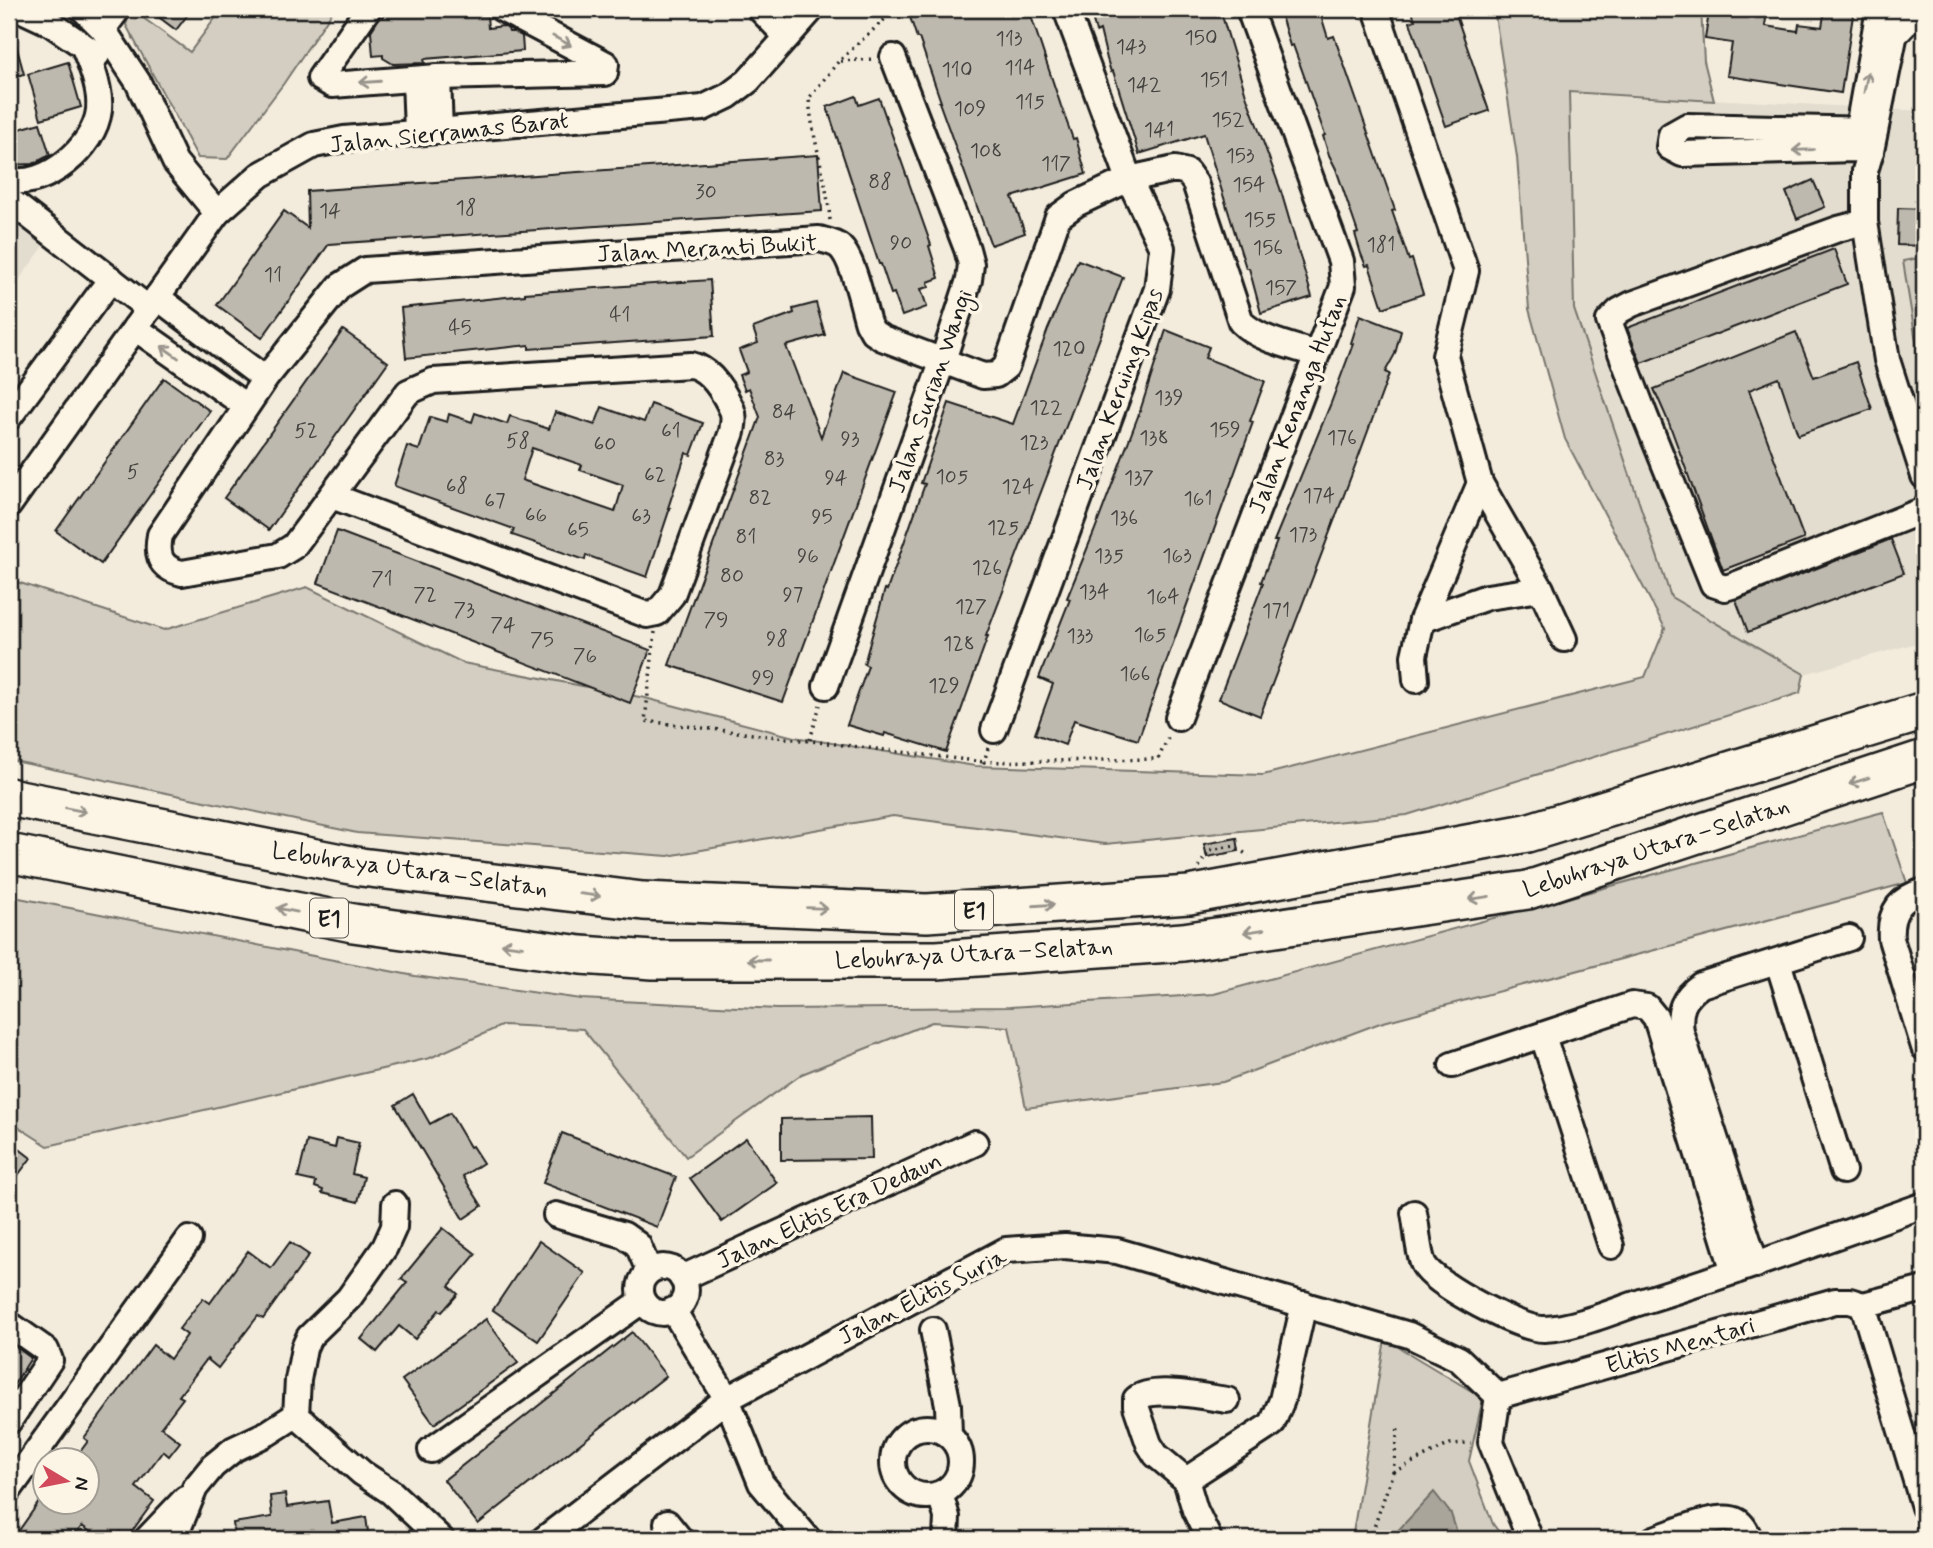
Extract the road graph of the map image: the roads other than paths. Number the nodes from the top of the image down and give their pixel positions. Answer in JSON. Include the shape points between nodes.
{"nodes":[{"id":1,"x":20,"y":9,"type":"edge"},
{"id":2,"x":83,"y":9,"type":"edge"},
{"id":3,"x":118,"y":9,"type":"edge"},
{"id":4,"x":368,"y":9,"type":"edge"},
{"id":5,"x":502,"y":9,"type":"edge"},
{"id":6,"x":760,"y":9,"type":"edge"},
{"id":7,"x":812,"y":9,"type":"edge"},
{"id":8,"x":1066,"y":9,"type":"edge"},
{"id":9,"x":1249,"y":9,"type":"edge"},
{"id":10,"x":1376,"y":9,"type":"edge"},
{"id":11,"x":1892,"y":12,"type":"edge"},
{"id":12,"x":103,"y":29,"type":"junction"},
{"id":13,"x":786,"y":36,"type":"junction"},
{"id":14,"x":84,"y":47,"type":"junction"},
{"id":15,"x":893,"y":57,"type":"road end"},
{"id":16,"x":427,"y":78,"type":"junction"},
{"id":17,"x":138,"y":82,"type":"junction"},
{"id":18,"x":428,"y":132,"type":"junction"},
{"id":19,"x":1865,"y":146,"type":"junction"},
{"id":20,"x":1129,"y":179,"type":"junction"},
{"id":21,"x":9,"y":180,"type":"edge"},
{"id":22,"x":12,"y":208,"type":"edge"},
{"id":23,"x":217,"y":213,"type":"junction"},
{"id":24,"x":1865,"y":222,"type":"junction"},
{"id":25,"x":111,"y":279,"type":"junction"},
{"id":26,"x":147,"y":312,"type":"junction"},
{"id":27,"x":1316,"y":354,"type":"junction"},
{"id":28,"x":943,"y":360,"type":"junction"},
{"id":29,"x":265,"y":379,"type":"junction"},
{"id":30,"x":246,"y":406,"type":"junction"},
{"id":31,"x":9,"y":416,"type":"edge"},
{"id":32,"x":1924,"y":476,"type":"edge"},
{"id":33,"x":1480,"y":483,"type":"junction"},
{"id":34,"x":332,"y":496,"type":"junction"},
{"id":35,"x":9,"y":505,"type":"edge"},
{"id":36,"x":1924,"y":510,"type":"edge"},
{"id":37,"x":1541,"y":589,"type":"junction"},
{"id":38,"x":1422,"y":620,"type":"junction"},
{"id":39,"x":1564,"y":639,"type":"dead end"},
{"id":40,"x":1416,"y":680,"type":"dead end"},
{"id":41,"x":826,"y":686,"type":"road end"},
{"id":42,"x":1924,"y":711,"type":"edge"},
{"id":43,"x":1178,"y":718,"type":"road end"},
{"id":44,"x":994,"y":730,"type":"road end"},
{"id":45,"x":1924,"y":760,"type":"edge"},
{"id":46,"x":9,"y":797,"type":"edge"},
{"id":47,"x":9,"y":853,"type":"edge"},
{"id":48,"x":1924,"y":891,"type":"edge"},
{"id":49,"x":1849,"y":938,"type":"dead end"},
{"id":50,"x":1778,"y":962,"type":"junction"},
{"id":51,"x":1542,"y":1036,"type":"junction"},
{"id":52,"x":1924,"y":1047,"type":"edge"},
{"id":53,"x":1452,"y":1065,"type":"dead end"},
{"id":54,"x":975,"y":1143,"type":"dead end"},
{"id":55,"x":1843,"y":1171,"type":"dead end"},
{"id":56,"x":395,"y":1204,"type":"dead end"},
{"id":57,"x":1924,"y":1205,"type":"edge"},
{"id":58,"x":1414,"y":1213,"type":"dead end"},
{"id":59,"x":556,"y":1215,"type":"dead end"},
{"id":60,"x":189,"y":1239,"type":"dead end"},
{"id":61,"x":1611,"y":1247,"type":"dead end"},
{"id":62,"x":1745,"y":1268,"type":"junction"},
{"id":63,"x":649,"y":1271,"type":"junction"},
{"id":64,"x":682,"y":1278,"type":"junction"},
{"id":65,"x":1924,"y":1289,"type":"edge"},
{"id":66,"x":642,"y":1301,"type":"junction"},
{"id":67,"x":1304,"y":1304,"type":"junction"},
{"id":68,"x":1863,"y":1306,"type":"junction"},
{"id":69,"x":673,"y":1310,"type":"junction"},
{"id":70,"x":9,"y":1324,"type":"edge"},
{"id":71,"x":933,"y":1330,"type":"dead end"},
{"id":72,"x":1498,"y":1396,"type":"junction"},
{"id":73,"x":727,"y":1398,"type":"junction"},
{"id":74,"x":1227,"y":1400,"type":"dead end"},
{"id":75,"x":296,"y":1416,"type":"junction"},
{"id":76,"x":9,"y":1421,"type":"edge"},
{"id":77,"x":949,"y":1435,"type":"junction"},
{"id":78,"x":430,"y":1450,"type":"dead end"},
{"id":79,"x":1186,"y":1480,"type":"junction"},
{"id":80,"x":10,"y":1486,"type":"edge"},
{"id":81,"x":195,"y":1488,"type":"junction"},
{"id":82,"x":940,"y":1494,"type":"junction"},
{"id":83,"x":1924,"y":1507,"type":"edge"},
{"id":84,"x":176,"y":1534,"type":"dead end"},
{"id":85,"x":147,"y":1539,"type":"edge"},
{"id":86,"x":441,"y":1539,"type":"edge"},
{"id":87,"x":544,"y":1539,"type":"edge"},
{"id":88,"x":808,"y":1539,"type":"edge"},
{"id":89,"x":946,"y":1539,"type":"edge"},
{"id":90,"x":1209,"y":1539,"type":"edge"},
{"id":91,"x":1530,"y":1539,"type":"edge"},
{"id":92,"x":1654,"y":1539,"type":"edge"},
{"id":93,"x":1750,"y":1539,"type":"edge"}],
"edges":[{"from":1,"to":14,"type":"street"},
{"from":2,"to":12,"type":"street"},
{"from":3,"to":12,"type":"street"},
{"from":16,"to":4,"type":"street","one_way":true,"via":[[332,85],[320,78]]},
{"from":5,"to":16,"type":"street","one_way":true,"via":[[606,64],[606,73]]},
{"from":6,"to":13,"type":"street"},
{"from":7,"to":13,"type":"street","name":"Jalan Sierramas Barat"},
{"from":8,"to":20,"type":"street","name":"Jalan Keruing Kipas"},
{"from":9,"to":27,"type":"street","name":"Jalan Kenanga Hutan","via":[[1341,261],[1343,286]]},
{"from":10,"to":33,"type":"street","via":[[1466,271],[1445,356]]},
{"from":11,"to":19,"type":"street"},
{"from":12,"to":17,"type":"street"},
{"from":13,"to":18,"type":"street","name":"Jalan Sierramas Barat","via":[[748,81],[703,108]]},
{"from":14,"to":17,"type":"street"},
{"from":14,"to":21,"type":"street","via":[[98,97],[94,126],[72,158],[54,171],[29,182]]},
{"from":15,"to":28,"type":"street","name":"Jalan Surian Wangi","via":[[971,264]]},
{"from":16,"to":18,"type":"street"},
{"from":17,"to":23,"type":"street","via":[[176,163]]},
{"from":18,"to":23,"type":"street","name":"Jalan Sierramas Barat","via":[[314,145],[260,175]]},
{"from":19,"to":19,"type":"street","one_way":true,"via":[[1682,154],[1670,147],[1671,135],[1687,126]]},
{"from":19,"to":24,"type":"street"},
{"from":20,"to":27,"type":"street","name":"Jalan Meranti Bukit","via":[[1175,169],[1187,172],[1195,183],[1241,321],[1249,330]]},
{"from":20,"to":28,"type":"street","name":"Jalan Meranti Bukit","via":[[1058,217],[1006,367],[996,375],[984,376]]},
{"from":20,"to":44,"type":"street","name":"Jalan Keruing Kipas","via":[[1162,248],[1157,289]]},
{"from":22,"to":25,"type":"street"},
{"from":23,"to":26,"type":"street","name":"Jalan Sierramas Barat"},
{"from":24,"to":32,"type":"street","via":[[1887,360]]},
{"from":24,"to":36,"type":"street","via":[[1632,304],[1609,321],[1713,583],[1725,588],[1735,585]]},
{"from":25,"to":26,"type":"street"},
{"from":25,"to":31,"type":"street"},
{"from":26,"to":29,"type":"street"},
{"from":30,"to":26,"type":"street","one_way":true},
{"from":26,"to":35,"type":"street","name":"Jalan Sierramas Barat"},
{"from":27,"to":43,"type":"street","name":"Jalan Kenanga Hutan"},
{"from":28,"to":29,"type":"street","name":"Jalan Meranti Bukit","via":[[873,332],[840,247],[807,240],[365,270],[340,286]]},
{"from":28,"to":41,"type":"street","name":"Jalan Surian Wangi"},
{"from":29,"to":30,"type":"street","name":"Jalan Meranti Bukit"},
{"from":30,"to":34,"type":"street","name":"Jalan Meranti Bukit","via":[[160,535],[157,550],[161,561],[182,573],[278,556],[294,546]]},
{"from":33,"to":37,"type":"street"},
{"from":33,"to":38,"type":"street"},
{"from":34,"to":34,"type":"street","name":"Jalan Meranti Bukit","via":[[635,613],[657,613],[672,595],[732,432],[733,411],[701,367],[433,381],[408,392]]},
{"from":37,"to":38,"type":"street","via":[[1487,597]]},
{"from":37,"to":39,"type":"street"},
{"from":38,"to":40,"type":"street","via":[[1414,656]]},
{"from":46,"to":42,"type":"highway","name":"Lebuhraya Utara–Selatan","number":"E1","one_way":true,"via":[[361,867],[643,901],[927,913],[1189,895],[1527,833]]},
{"from":45,"to":47,"type":"highway","name":"Lebuhraya Utara–Selatan","number":"E1","one_way":true,"via":[[1528,890],[1183,942],[937,960],[653,960],[581,955],[353,923]]},
{"from":48,"to":52,"type":"street","via":[[1901,902],[1890,924]]},
{"from":49,"to":50,"type":"street"},
{"from":50,"to":55,"type":"street"},
{"from":50,"to":62,"type":"street","via":[[1701,985],[1682,1004],[1679,1019]]},
{"from":51,"to":53,"type":"street"},
{"from":51,"to":61,"type":"street"},
{"from":51,"to":62,"type":"street","via":[[1632,1005],[1647,1007],[1656,1018]]},
{"from":54,"to":64,"type":"street","name":"Jalan Elitis Era Dedaun"},
{"from":56,"to":75,"type":"street","via":[[394,1227],[386,1247],[349,1298],[309,1337],[298,1380]]},
{"from":57,"to":62,"type":"street"},
{"from":58,"to":62,"type":"street","via":[[1423,1264],[1437,1279],[1526,1327],[1574,1323]]},
{"from":59,"to":63,"type":"street","via":[[624,1235],[638,1245]]},
{"from":60,"to":80,"type":"street"},
{"from":63,"to":64,"type":"street","via":[[671,1268]]},
{"from":63,"to":66,"type":"street","via":[[640,1288]]},
{"from":64,"to":69,"type":"street","via":[[683,1300]]},
{"from":65,"to":68,"type":"street"},
{"from":66,"to":69,"type":"street","via":[[652,1311]]},
{"from":66,"to":78,"type":"street"},
{"from":67,"to":72,"type":"street","name":"Jalan Elitis Suria","via":[[1409,1335],[1459,1359]]},
{"from":67,"to":73,"type":"street","name":"Jalan Elitis Suria","via":[[1116,1251],[1065,1246],[1006,1250]]},
{"from":67,"to":79,"type":"street","via":[[1272,1424]]},
{"from":68,"to":72,"type":"street","name":"Elitis Mentari","via":[[1835,1301]]},
{"from":68,"to":83,"type":"street"},
{"from":69,"to":73,"type":"street"},
{"from":70,"to":76,"type":"street","via":[[46,1350],[50,1360]]},
{"from":71,"to":77,"type":"street","via":[[948,1405]]},
{"from":72,"to":91,"type":"street","via":[[1491,1442]]},
{"from":73,"to":87,"type":"street","name":"Jalan Elitis Suria"},
{"from":73,"to":88,"type":"street","via":[[761,1483]]},
{"from":74,"to":79,"type":"street","via":[[1161,1392],[1136,1399],[1156,1455]]},
{"from":75,"to":81,"type":"street","via":[[234,1449]]},
{"from":75,"to":86,"type":"street"},
{"from":77,"to":82,"type":"street","via":[[957,1444],[961,1467],[950,1488]]},
{"from":77,"to":82,"type":"street","via":[[939,1429],[915,1429],[905,1435],[894,1454],[895,1475],[901,1485],[919,1496]]},
{"from":79,"to":90,"type":"street"},
{"from":81,"to":84,"type":"street"},
{"from":81,"to":85,"type":"street"},
{"from":82,"to":89,"type":"street","via":[[947,1517]]},
{"from":92,"to":93,"type":"street","via":[[1722,1517],[1737,1521]]}]}
